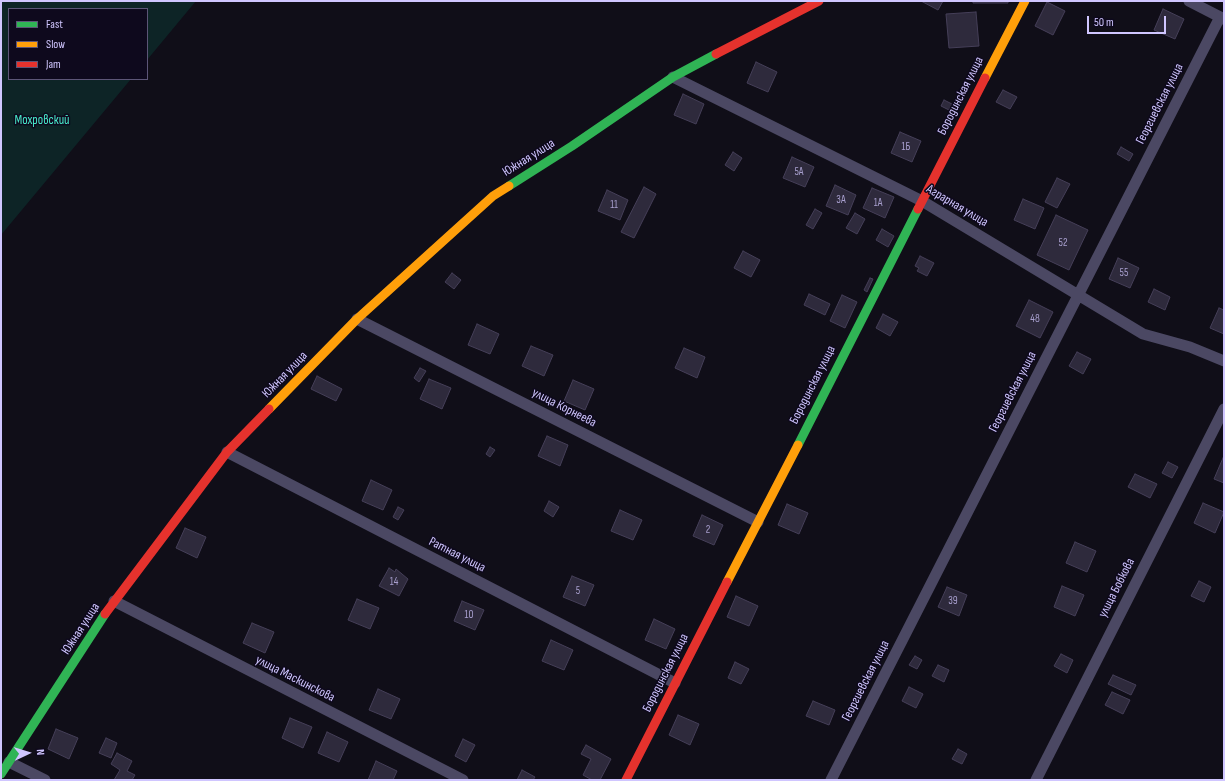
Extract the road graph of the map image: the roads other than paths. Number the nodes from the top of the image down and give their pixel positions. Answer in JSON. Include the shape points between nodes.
{"nodes":[{"id":1,"x":819,"y":1,"type":"edge"},
{"id":2,"x":1025,"y":1,"type":"edge"},
{"id":3,"x":1189,"y":1,"type":"edge"},
{"id":4,"x":1222,"y":18,"type":"edge"},
{"id":5,"x":673,"y":77,"type":"junction"},
{"id":6,"x":922,"y":201,"type":"junction"},
{"id":7,"x":1078,"y":295,"type":"junction"},
{"id":8,"x":357,"y":319,"type":"junction"},
{"id":9,"x":1224,"y":360,"type":"edge"},
{"id":10,"x":1224,"y":409,"type":"edge"},
{"id":11,"x":227,"y":452,"type":"junction"},
{"id":12,"x":758,"y":522,"type":"junction"},
{"id":13,"x":114,"y":601,"type":"junction"},
{"id":14,"x":675,"y":683,"type":"junction"},
{"id":15,"x":9,"y":762,"type":"junction"},
{"id":16,"x":1,"y":774,"type":"edge"},
{"id":17,"x":45,"y":780,"type":"edge"},
{"id":18,"x":463,"y":780,"type":"edge"},
{"id":19,"x":626,"y":780,"type":"edge"},
{"id":20,"x":831,"y":780,"type":"edge"},
{"id":21,"x":1036,"y":780,"type":"edge"}],
"edges":[{"from":1,"to":5,"type":"street","name":"Южная улица"},
{"from":2,"to":6,"type":"street","name":"Бородинская улица"},
{"from":3,"to":4,"type":"street"},
{"from":4,"to":7,"type":"street","name":"Георгиевская улица"},
{"from":5,"to":6,"type":"street","name":"Аграрная улица"},
{"from":5,"to":8,"type":"street","name":"Южная улица","via":[[493,196]]},
{"from":6,"to":7,"type":"street","name":"Аграрная улица"},
{"from":6,"to":12,"type":"street","name":"Бородинская улица"},
{"from":7,"to":9,"type":"street","name":"Аграрная улица","via":[[1143,334]]},
{"from":7,"to":20,"type":"street","name":"Георгиевская улица"},
{"from":8,"to":11,"type":"street","name":"Южная улица"},
{"from":8,"to":12,"type":"street","name":"улица Корнеева"},
{"from":10,"to":21,"type":"street","name":"улица Бобкова"},
{"from":11,"to":13,"type":"street","name":"Южная улица"},
{"from":11,"to":14,"type":"street","name":"Ратная улица"},
{"from":12,"to":14,"type":"street","name":"Бородинская улица"},
{"from":13,"to":15,"type":"street","name":"Южная улица"},
{"from":13,"to":18,"type":"street","name":"улица Маскинскова"},
{"from":14,"to":19,"type":"street","name":"Бородинская улица"},
{"from":15,"to":16,"type":"street","name":"Южная улица"},
{"from":15,"to":17,"type":"street"}]}
